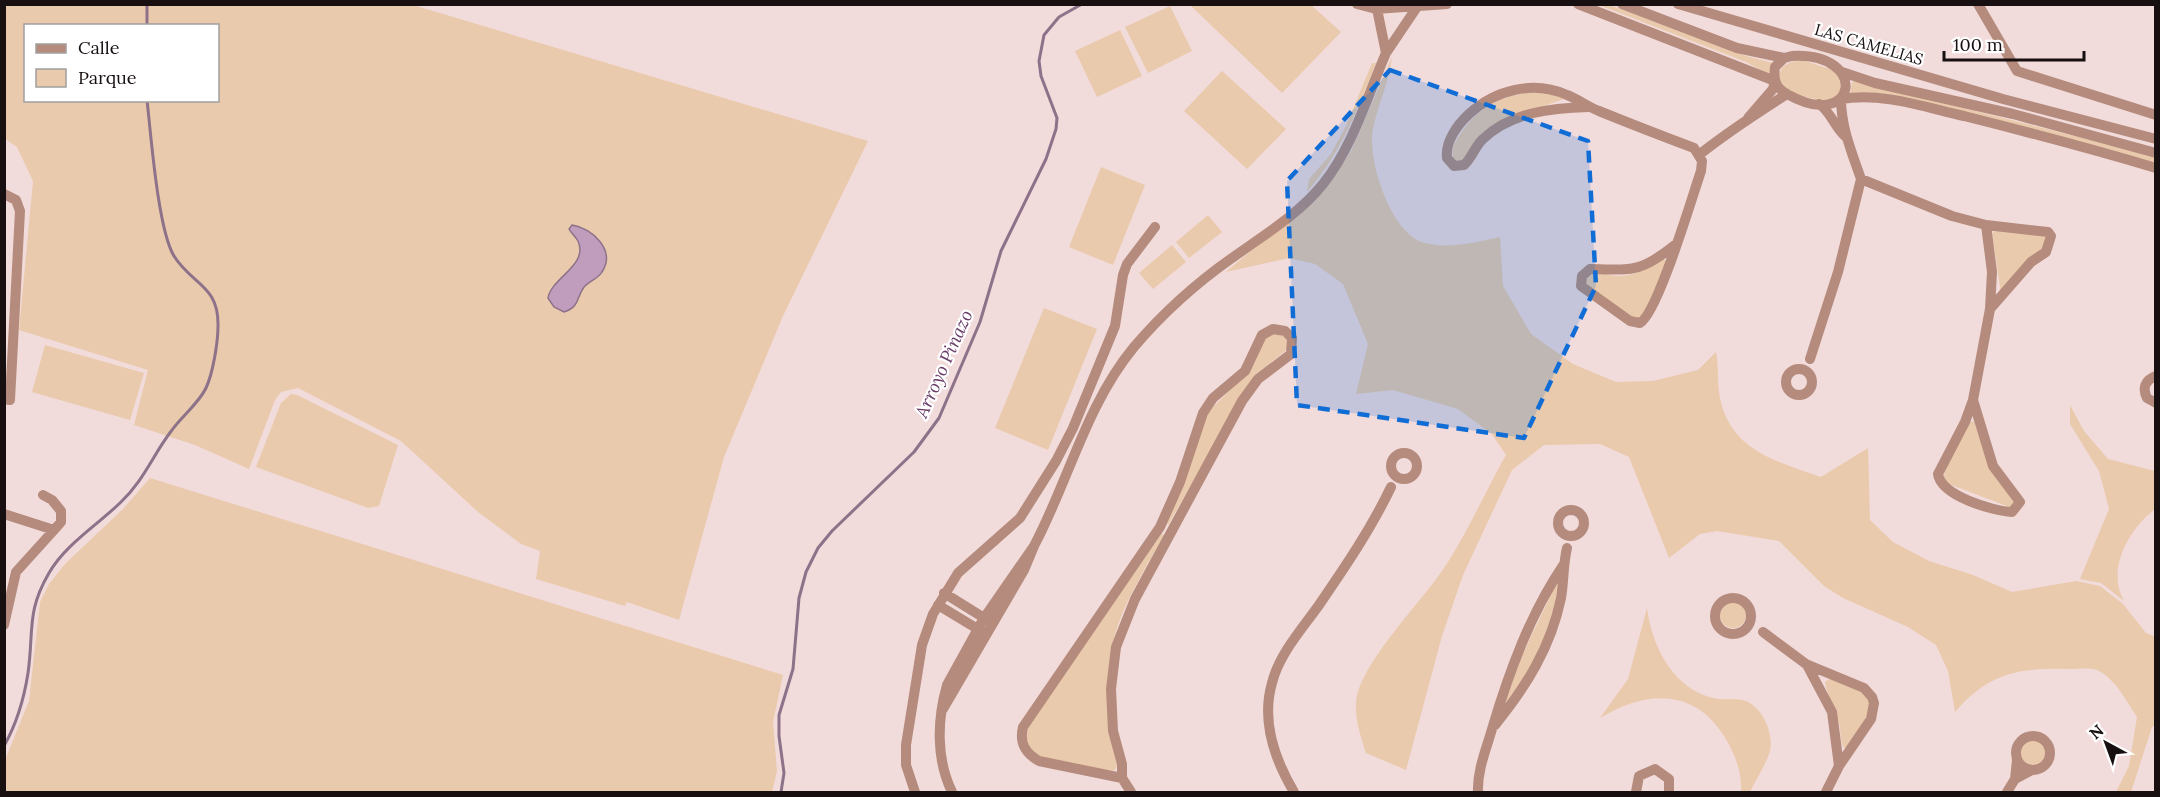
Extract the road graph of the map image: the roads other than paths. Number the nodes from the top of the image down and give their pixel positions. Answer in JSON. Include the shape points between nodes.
{"nodes":[{"id":1,"x":1357,"y":4,"type":"edge"},
{"id":2,"x":1447,"y":4,"type":"edge"},
{"id":3,"x":1578,"y":4,"type":"edge"},
{"id":4,"x":1622,"y":4,"type":"edge"},
{"id":5,"x":1678,"y":4,"type":"edge"},
{"id":6,"x":1978,"y":4,"type":"edge"},
{"id":7,"x":1419,"y":6,"type":"edge"},
{"id":8,"x":1376,"y":7,"type":"edge"},
{"id":9,"x":1386,"y":53,"type":"junction"},
{"id":10,"x":1784,"y":58,"type":"junction"},
{"id":11,"x":1842,"y":72,"type":"junction"},
{"id":12,"x":1775,"y":81,"type":"junction"},
{"id":13,"x":1787,"y":94,"type":"junction"},
{"id":14,"x":1841,"y":99,"type":"junction"},
{"id":15,"x":1819,"y":105,"type":"junction"},
{"id":16,"x":1589,"y":107,"type":"junction"},
{"id":17,"x":2156,"y":115,"type":"edge"},
{"id":18,"x":1748,"y":118,"type":"junction"},
{"id":19,"x":1846,"y":137,"type":"junction"},
{"id":20,"x":2156,"y":139,"type":"edge"},
{"id":21,"x":2156,"y":153,"type":"edge"},
{"id":22,"x":1700,"y":154,"type":"junction"},
{"id":23,"x":2156,"y":168,"type":"edge"},
{"id":24,"x":1861,"y":179,"type":"junction"},
{"id":25,"x":4,"y":194,"type":"edge"},
{"id":26,"x":1986,"y":225,"type":"junction"},
{"id":27,"x":1155,"y":227,"type":"dead end"},
{"id":28,"x":1675,"y":245,"type":"junction"},
{"id":29,"x":1990,"y":309,"type":"junction"},
{"id":30,"x":10,"y":312,"type":"edge"},
{"id":31,"x":1810,"y":359,"type":"junction"},
{"id":32,"x":1798,"y":369,"type":"junction"},
{"id":33,"x":1810,"y":375,"type":"junction"},
{"id":34,"x":2156,"y":376,"type":"edge"},
{"id":35,"x":4,"y":399,"type":"edge"},
{"id":36,"x":1973,"y":400,"type":"junction"},
{"id":37,"x":2156,"y":403,"type":"edge"},
{"id":38,"x":1392,"y":472,"type":"junction"},
{"id":39,"x":1404,"y":479,"type":"junction"},
{"id":40,"x":1391,"y":487,"type":"junction"},
{"id":41,"x":43,"y":495,"type":"dead end"},
{"id":42,"x":4,"y":514,"type":"edge"},
{"id":43,"x":1160,"y":527,"type":"junction"},
{"id":44,"x":54,"y":530,"type":"junction"},
{"id":45,"x":1562,"y":533,"type":"junction"},
{"id":46,"x":1170,"y":534,"type":"junction"},
{"id":47,"x":1576,"y":535,"type":"junction"},
{"id":48,"x":1567,"y":548,"type":"junction"},
{"id":49,"x":1564,"y":564,"type":"junction"},
{"id":50,"x":944,"y":593,"type":"junction"},
{"id":51,"x":938,"y":605,"type":"junction"},
{"id":52,"x":1751,"y":615,"type":"junction"},
{"id":53,"x":988,"y":620,"type":"junction"},
{"id":54,"x":4,"y":625,"type":"edge"},
{"id":55,"x":981,"y":631,"type":"junction"},
{"id":56,"x":1742,"y":632,"type":"junction"},
{"id":57,"x":1763,"y":632,"type":"junction"},
{"id":58,"x":1806,"y":664,"type":"junction"},
{"id":59,"x":1493,"y":727,"type":"junction"},
{"id":60,"x":2017,"y":760,"type":"junction"},
{"id":61,"x":1839,"y":766,"type":"junction"},
{"id":62,"x":2032,"y":770,"type":"junction"},
{"id":63,"x":1122,"y":778,"type":"junction"},
{"id":64,"x":2015,"y":779,"type":"junction"},
{"id":65,"x":915,"y":792,"type":"edge"},
{"id":66,"x":952,"y":792,"type":"edge"},
{"id":67,"x":1131,"y":792,"type":"edge"},
{"id":68,"x":1294,"y":792,"type":"edge"},
{"id":69,"x":1478,"y":792,"type":"edge"},
{"id":70,"x":1636,"y":792,"type":"edge"},
{"id":71,"x":1669,"y":792,"type":"edge"},
{"id":72,"x":1826,"y":792,"type":"edge"},
{"id":73,"x":2007,"y":792,"type":"edge"}],
"edges":[{"from":1,"to":8,"type":"street"},
{"from":2,"to":7,"type":"street"},
{"from":3,"to":12,"type":"street"},
{"from":4,"to":10,"type":"street","via":[[1737,48]]},
{"from":5,"to":20,"type":"street","name":"LAS CAMELIAS","via":[[2003,99]]},
{"from":6,"to":17,"type":"street","via":[[2017,71]]},
{"from":7,"to":8,"type":"street"},
{"from":7,"to":9,"type":"street"},
{"from":8,"to":9,"type":"street"},
{"from":9,"to":53,"type":"street","via":[[1349,142],[1322,186],[1288,219],[1184,297],[1121,365],[1093,412],[1024,570]]},
{"from":10,"to":11,"type":"street","via":[[1812,57]]},
{"from":10,"to":12,"type":"street","via":[[1776,67]]},
{"from":11,"to":14,"type":"street","via":[[1847,83]]},
{"from":11,"to":21,"type":"street"},
{"from":12,"to":13,"type":"street"},
{"from":12,"to":18,"type":"street","via":[[1773,89]]},
{"from":13,"to":15,"type":"street"},
{"from":13,"to":18,"type":"street"},
{"from":14,"to":15,"type":"street"},
{"from":14,"to":19,"type":"street"},
{"from":14,"to":23,"type":"street","via":[[1876,97],[1897,101]]},
{"from":15,"to":19,"type":"street"},
{"from":16,"to":16,"type":"street","via":[[1539,87],[1512,90],[1486,100],[1464,118],[1451,138],[1447,158],[1454,166],[1464,165],[1484,138],[1515,118]]},
{"from":16,"to":22,"type":"street","via":[[1694,148]]},
{"from":18,"to":22,"type":"street"},
{"from":19,"to":24,"type":"street"},
{"from":22,"to":28,"type":"street","via":[[1701,171]]},
{"from":24,"to":26,"type":"street","via":[[1934,211]]},
{"from":24,"to":31,"type":"street","via":[[1838,272]]},
{"from":25,"to":30,"type":"street","via":[[16,200],[20,211]]},
{"from":26,"to":29,"type":"street","via":[[1992,272]]},
{"from":26,"to":29,"type":"street","via":[[2037,229],[2051,236],[2046,252],[2024,269]]},
{"from":27,"to":50,"type":"street","via":[[1127,264],[1115,326],[1056,461],[1014,525],[958,573]]},
{"from":28,"to":28,"type":"street","via":[[1635,269],[1590,269],[1582,276],[1581,286],[1625,319],[1640,323],[1653,307]]},
{"from":29,"to":36,"type":"street"},
{"from":30,"to":35,"type":"street","via":[[10,400]]},
{"from":31,"to":32,"type":"street"},
{"from":31,"to":33,"type":"street"},
{"from":32,"to":33,"type":"street"},
{"from":32,"to":33,"type":"street","via":[[1787,376],[1786,385],[1791,393],[1808,392],[1812,384]]},
{"from":34,"to":37,"type":"street","via":[[2148,380],[2144,389],[2147,398]]},
{"from":36,"to":36,"type":"street","via":[[1941,467],[1939,480],[1953,494],[2012,512],[2020,501],[1993,466]]},
{"from":38,"to":39,"type":"street"},
{"from":38,"to":39,"type":"street","via":[[1391,463],[1396,455],[1413,456],[1417,464],[1415,473]]},
{"from":38,"to":40,"type":"street"},
{"from":39,"to":40,"type":"street"},
{"from":40,"to":68,"type":"street","via":[[1350,559],[1286,652],[1271,683],[1269,721],[1274,748]]},
{"from":41,"to":44,"type":"street","via":[[61,511],[61,522]]},
{"from":42,"to":44,"type":"street"},
{"from":43,"to":46,"type":"street"},
{"from":43,"to":46,"type":"street","via":[[1208,405],[1245,371],[1262,335],[1272,328],[1285,331],[1292,338],[1291,354],[1251,387]]},
{"from":43,"to":63,"type":"street","via":[[1027,718],[1021,736],[1025,749],[1039,761]]},
{"from":44,"to":54,"type":"street","via":[[16,572]]},
{"from":45,"to":47,"type":"street"},
{"from":45,"to":47,"type":"street","via":[[1557,521],[1570,510],[1579,512],[1584,520]]},
{"from":45,"to":48,"type":"street"},
{"from":46,"to":63,"type":"street","via":[[1134,599],[1116,647],[1111,711]]},
{"from":47,"to":48,"type":"street"},
{"from":48,"to":49,"type":"street"},
{"from":49,"to":59,"type":"street","via":[[1553,579],[1514,663]]},
{"from":49,"to":59,"type":"street","via":[[1561,597],[1544,649],[1522,691]]},
{"from":50,"to":51,"type":"street"},
{"from":50,"to":53,"type":"street"},
{"from":51,"to":55,"type":"street"},
{"from":51,"to":65,"type":"street","via":[[922,645],[906,745],[906,765]]},
{"from":52,"to":56,"type":"street"},
{"from":52,"to":56,"type":"street","via":[[1746,604],[1735,598],[1723,601],[1716,610],[1716,623],[1724,632]]},
{"from":52,"to":57,"type":"street"},
{"from":53,"to":55,"type":"street"},
{"from":55,"to":66,"type":"street","via":[[947,685],[941,760]]},
{"from":56,"to":57,"type":"street"},
{"from":57,"to":58,"type":"street"},
{"from":58,"to":61,"type":"street","via":[[1832,711]]},
{"from":58,"to":61,"type":"street","via":[[1864,688],[1872,697],[1871,719]]},
{"from":59,"to":69,"type":"street","via":[[1479,774]]},
{"from":60,"to":62,"type":"street"},
{"from":60,"to":62,"type":"street","via":[[2019,743],[2029,737],[2040,738],[2048,746],[2049,757],[2043,766]]},
{"from":60,"to":64,"type":"street"},
{"from":61,"to":72,"type":"street"},
{"from":62,"to":64,"type":"street"},
{"from":63,"to":67,"type":"street"},
{"from":64,"to":73,"type":"street"},
{"from":70,"to":71,"type":"street","via":[[1638,776],[1655,769],[1669,779]]}]}
